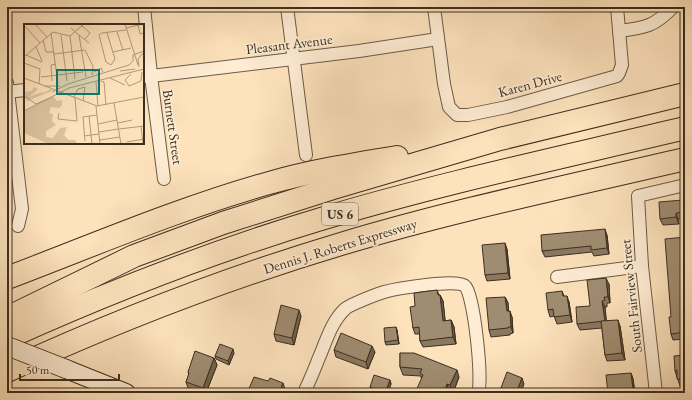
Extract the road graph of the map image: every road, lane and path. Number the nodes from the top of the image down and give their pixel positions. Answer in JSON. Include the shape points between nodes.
{"nodes":[{"id":1,"x":144,"y":7,"type":"edge"},
{"id":2,"x":287,"y":7,"type":"edge"},
{"id":3,"x":434,"y":7,"type":"edge"},
{"id":4,"x":617,"y":7,"type":"edge"},
{"id":5,"x":673,"y":7,"type":"edge"},
{"id":6,"x":619,"y":31,"type":"junction"},
{"id":7,"x":438,"y":39,"type":"junction"},
{"id":8,"x":294,"y":58,"type":"junction"},
{"id":9,"x":147,"y":76,"type":"edge"},
{"id":10,"x":7,"y":89,"type":"edge"},
{"id":11,"x":24,"y":90,"type":"edge"},
{"id":12,"x":683,"y":95,"type":"edge"},
{"id":13,"x":685,"y":128,"type":"edge"},
{"id":14,"x":500,"y":139,"type":"junction"},
{"id":15,"x":306,"y":155,"type":"dead end"},
{"id":16,"x":685,"y":158,"type":"edge"},
{"id":17,"x":685,"y":162,"type":"edge"},
{"id":18,"x":647,"y":168,"type":"junction"},
{"id":19,"x":164,"y":179,"type":"dead end"},
{"id":20,"x":685,"y":185,"type":"edge"},
{"id":21,"x":18,"y":226,"type":"dead end"},
{"id":22,"x":642,"y":266,"type":"junction"},
{"id":23,"x":557,"y":277,"type":"dead end"},
{"id":24,"x":7,"y":278,"type":"edge"},
{"id":25,"x":7,"y":318,"type":"edge"},
{"id":26,"x":115,"y":323,"type":"junction"},
{"id":27,"x":7,"y":338,"type":"edge"},
{"id":28,"x":7,"y":346,"type":"edge"},
{"id":29,"x":7,"y":371,"type":"edge"},
{"id":30,"x":7,"y":386,"type":"edge"},
{"id":31,"x":126,"y":393,"type":"edge"},
{"id":32,"x":304,"y":393,"type":"edge"},
{"id":33,"x":478,"y":393,"type":"edge"},
{"id":34,"x":656,"y":393,"type":"edge"}],
"edges":[{"from":1,"to":9,"type":"street","name":"Burnett Street"},
{"from":2,"to":8,"type":"street"},
{"from":3,"to":7,"type":"street"},
{"from":4,"to":6,"type":"street"},
{"from":5,"to":6,"type":"street","via":[[648,26]]},
{"from":6,"to":7,"type":"street","name":"Karen Drive","via":[[622,65],[617,76],[468,115],[457,115],[449,107]]},
{"from":7,"to":8,"type":"street","name":"Pleasant Avenue"},
{"from":8,"to":9,"type":"street","name":"Pleasant Avenue"},
{"from":8,"to":15,"type":"street"},
{"from":9,"to":19,"type":"street","name":"Burnett Street","via":[[152,84]]},
{"from":10,"to":11,"type":"street"},
{"from":10,"to":21,"type":"street","via":[[22,209]]},
{"from":12,"to":14,"type":"highway"},
{"from":13,"to":27,"type":"highway","name":"Dennis J. Roberts Expressway","number":"US 6","via":[[428,190],[269,235],[183,266]]},
{"from":14,"to":24,"type":"highway","via":[[341,166],[269,183],[204,203]]},
{"from":14,"to":25,"type":"highway","via":[[333,188],[160,245],[109,267]]},
{"from":16,"to":18,"type":"highway","name":"Dennis J. Roberts Expressway","number":"US 6"},
{"from":17,"to":18,"type":"highway"},
{"from":18,"to":26,"type":"highway","name":"Dennis J. Roberts Expressway","number":"US 6","via":[[435,218],[342,243],[205,288]]},
{"from":20,"to":22,"type":"street","name":"South Fairview Street","via":[[638,196]]},
{"from":22,"to":23,"type":"street"},
{"from":22,"to":34,"type":"street","name":"South Fairview Street"},
{"from":26,"to":29,"type":"highway","name":"Dennis J. Roberts Expressway","number":"US 6"},
{"from":26,"to":30,"type":"highway"},
{"from":28,"to":31,"type":"main road","bridge":true},
{"from":32,"to":33,"type":"street","via":[[333,323],[346,308],[384,292],[456,283],[466,286],[473,315],[479,359]]}]}
